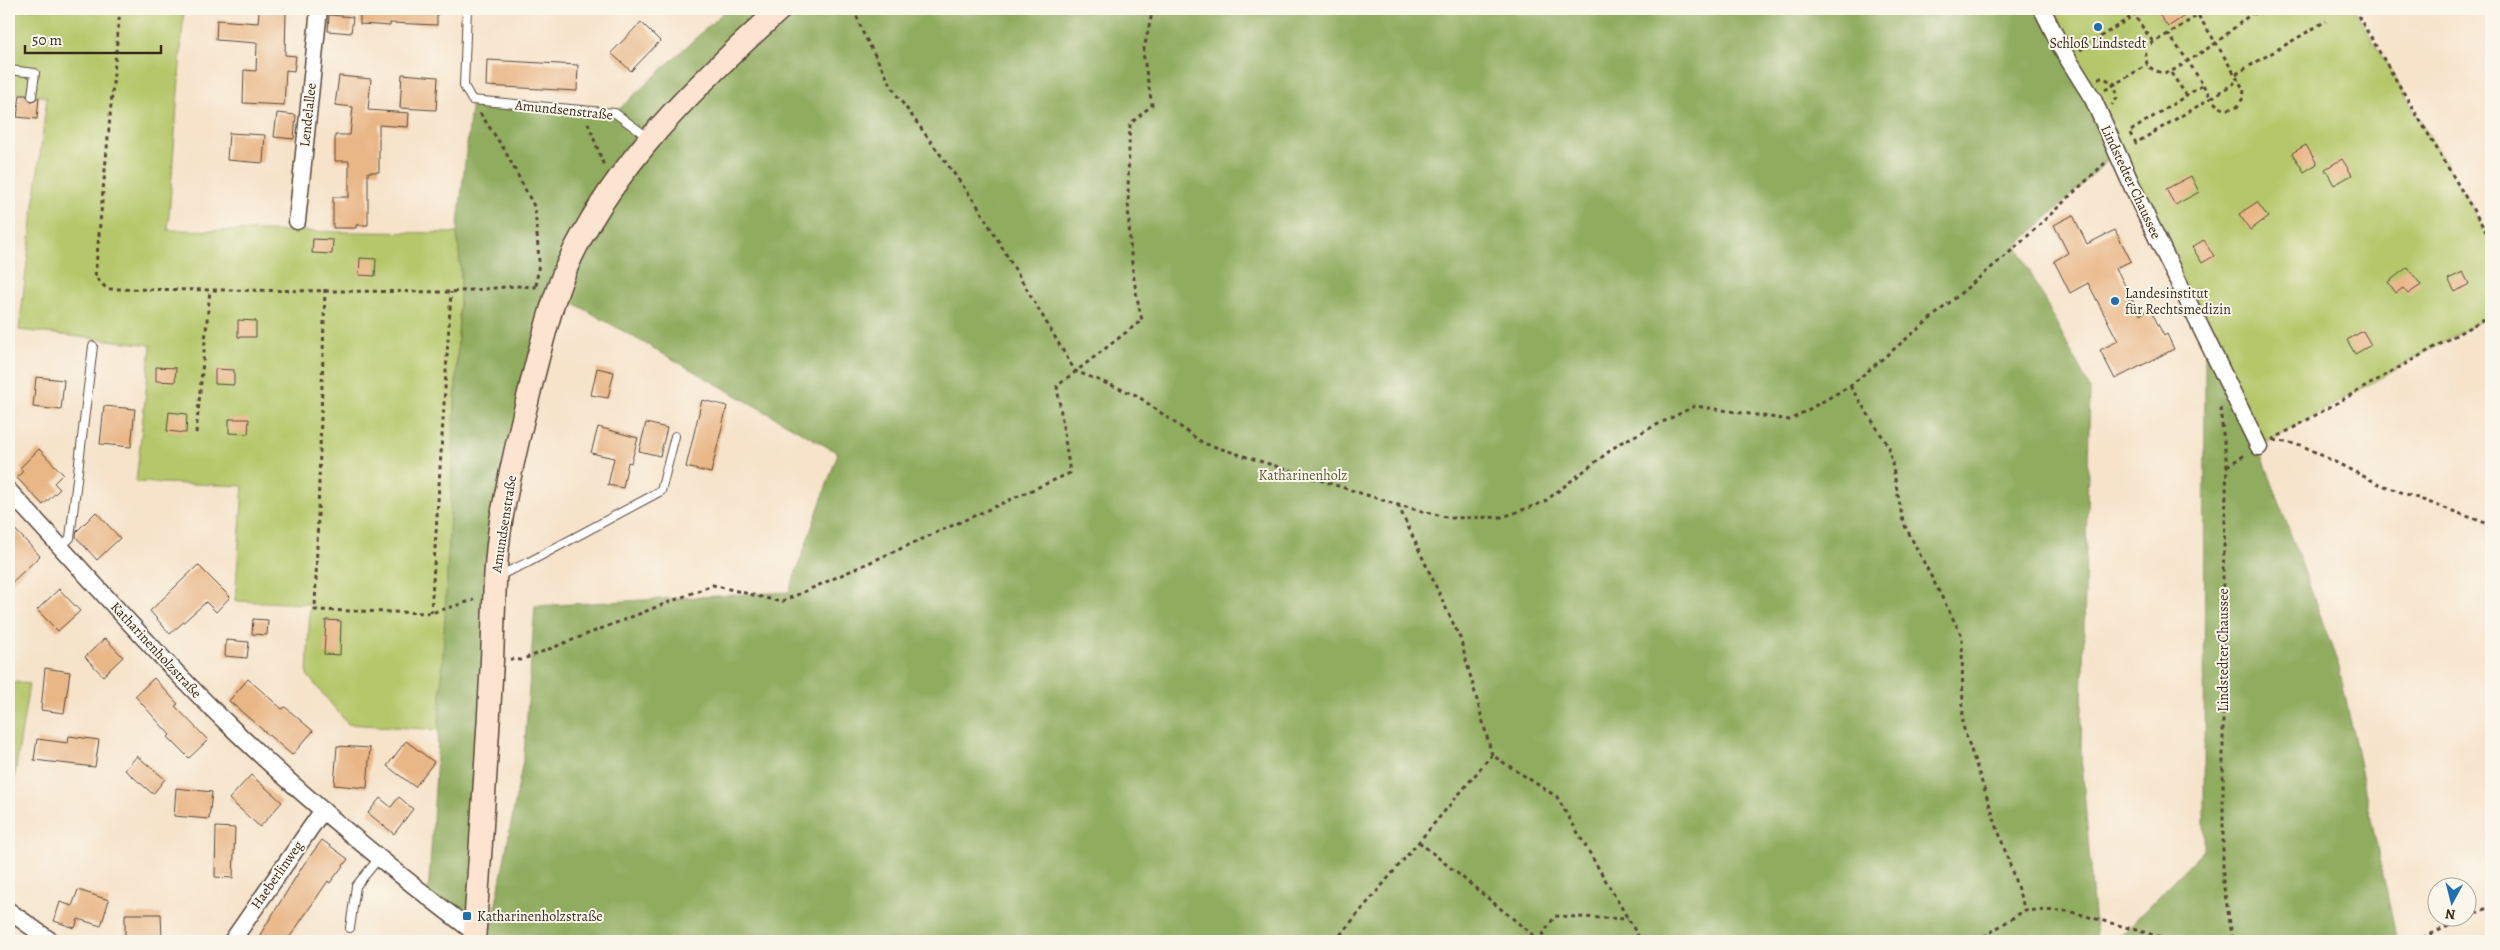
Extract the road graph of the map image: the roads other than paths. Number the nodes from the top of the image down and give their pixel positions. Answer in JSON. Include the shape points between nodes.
{"nodes":[{"id":1,"x":319,"y":9,"type":"edge"},
{"id":2,"x":467,"y":9,"type":"edge"},
{"id":3,"x":780,"y":9,"type":"edge"},
{"id":4,"x":2042,"y":9,"type":"edge"},
{"id":5,"x":9,"y":70,"type":"edge"},
{"id":6,"x":32,"y":96,"type":"dead end"},
{"id":7,"x":649,"y":138,"type":"junction"},
{"id":8,"x":297,"y":221,"type":"dead end"},
{"id":9,"x":93,"y":346,"type":"dead end"},
{"id":10,"x":675,"y":436,"type":"dead end"},
{"id":11,"x":2266,"y":443,"type":"road end"},
{"id":12,"x":9,"y":491,"type":"edge"},
{"id":13,"x":61,"y":547,"type":"junction"},
{"id":14,"x":494,"y":585,"type":"junction"},
{"id":15,"x":323,"y":810,"type":"junction"},
{"id":16,"x":380,"y":857,"type":"junction"},
{"id":17,"x":9,"y":911,"type":"edge"},
{"id":18,"x":350,"y":928,"type":"dead end"},
{"id":19,"x":475,"y":937,"type":"edge"},
{"id":20,"x":51,"y":941,"type":"edge"},
{"id":21,"x":232,"y":941,"type":"edge"}],
"edges":[{"from":1,"to":8,"type":"street","name":"Lendelallee"},
{"from":2,"to":7,"type":"lane","name":"Amundsenstraße","via":[[464,86],[472,100],[615,113]]},
{"from":3,"to":7,"type":"street","name":"Amundsenstraße","via":[[705,77]]},
{"from":4,"to":11,"type":"street","name":"Lindstedter Chaussee","via":[[2093,99],[2214,358]]},
{"from":5,"to":6,"type":"lane","via":[[35,73]]},
{"from":7,"to":14,"type":"street","name":"Amundsenstraße","via":[[611,188],[546,290],[528,397],[501,522]]},
{"from":9,"to":13,"type":"lane","via":[[70,538]]},
{"from":10,"to":14,"type":"lane","via":[[661,491],[508,573]]},
{"from":12,"to":13,"type":"street","name":"Katharinenholzstraße"},
{"from":13,"to":15,"type":"street","name":"Katharinenholzstraße","via":[[161,657],[235,731]]},
{"from":14,"to":19,"type":"street","name":"Amundsenstraße"},
{"from":15,"to":16,"type":"street","name":"Katharinenholzstraße"},
{"from":15,"to":21,"type":"street","name":"Haeberlinweg"},
{"from":16,"to":18,"type":"lane","via":[[356,886]]},
{"from":16,"to":19,"type":"street","name":"Katharinenholzstraße"},
{"from":17,"to":20,"type":"street"}]}
